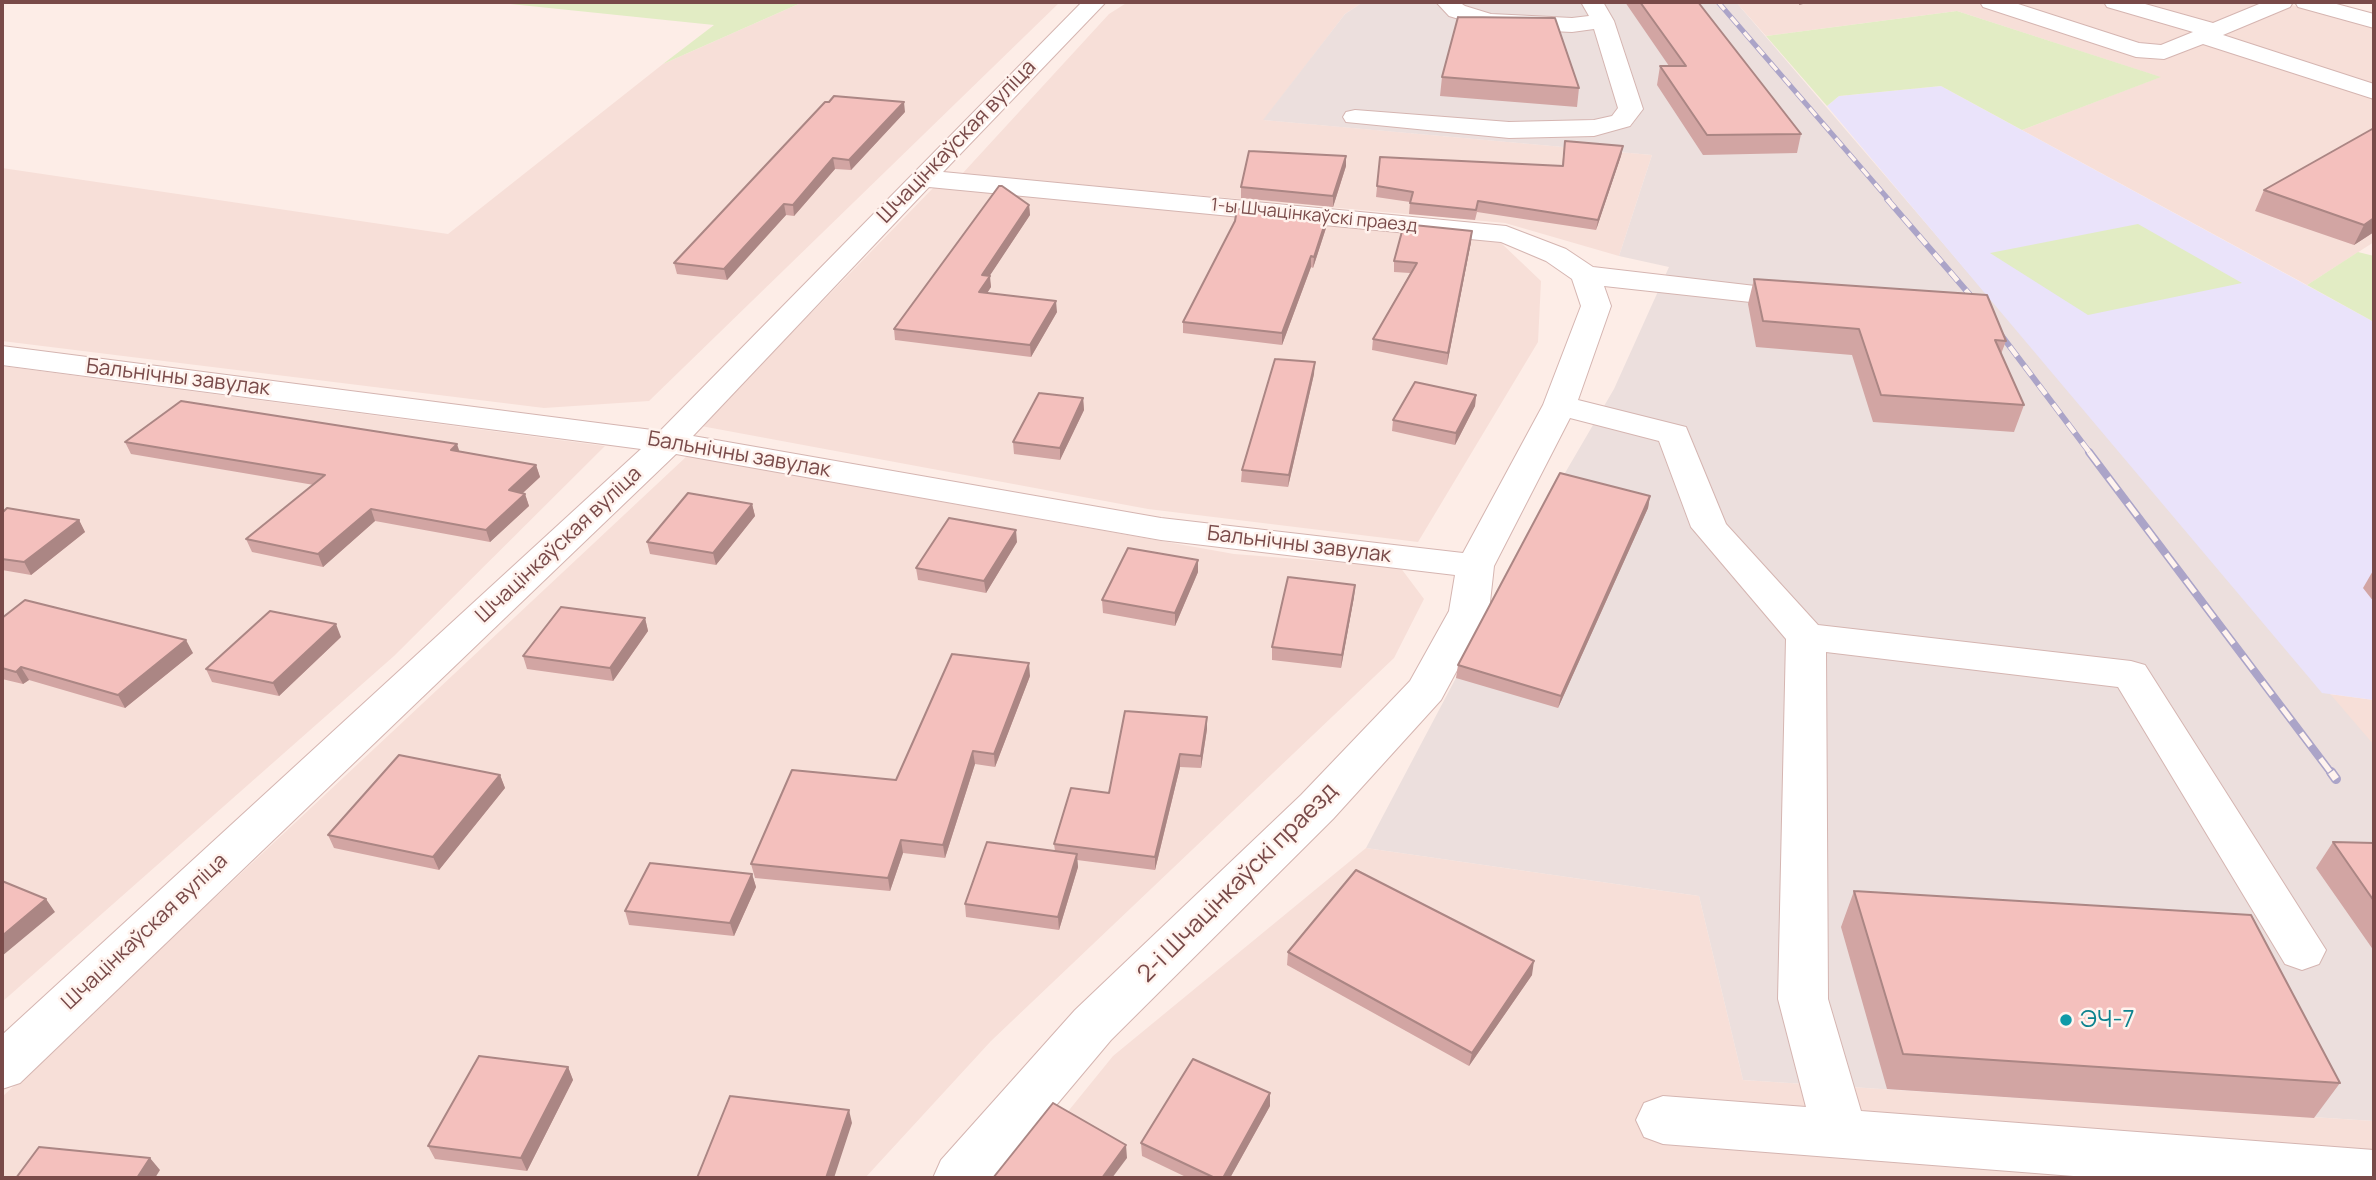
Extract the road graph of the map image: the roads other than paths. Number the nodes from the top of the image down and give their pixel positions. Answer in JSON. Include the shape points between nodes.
{"nodes":[{"id":1,"x":1095,"y":2,"type":"edge"},
{"id":2,"x":1447,"y":2,"type":"edge"},
{"id":3,"x":1992,"y":2,"type":"edge"},
{"id":4,"x":2115,"y":2,"type":"edge"},
{"id":5,"x":2282,"y":2,"type":"edge"},
{"id":6,"x":2306,"y":2,"type":"edge"},
{"id":7,"x":1597,"y":11,"type":"edge"},
{"id":8,"x":2374,"y":21,"type":"edge"},
{"id":9,"x":2209,"y":34,"type":"junction"},
{"id":10,"x":2371,"y":103,"type":"edge"},
{"id":11,"x":1354,"y":117,"type":"dead end"},
{"id":12,"x":923,"y":178,"type":"junction"},
{"id":13,"x":1585,"y":275,"type":"junction"},
{"id":14,"x":1787,"y":297,"type":"edge"},
{"id":15,"x":2,"y":355,"type":"edge"},
{"id":16,"x":1560,"y":405,"type":"junction"},
{"id":17,"x":668,"y":442,"type":"junction"},
{"id":18,"x":1475,"y":566,"type":"junction"},
{"id":19,"x":1806,"y":637,"type":"junction"},
{"id":20,"x":2302,"y":950,"type":"dead end"},
{"id":21,"x":2,"y":1067,"type":"edge"},
{"id":22,"x":1663,"y":1120,"type":"dead end"},
{"id":23,"x":1840,"y":1133,"type":"junction"},
{"id":24,"x":2374,"y":1175,"type":"edge"},
{"id":25,"x":961,"y":1178,"type":"edge"}],
"edges":[{"from":1,"to":12,"type":"street","name":"Шчацінкаўская вуліца"},
{"from":2,"to":7,"type":"street","via":[[1457,11],[1489,21],[1572,25]]},
{"from":3,"to":9,"type":"street","via":[[2136,50],[2164,52]]},
{"from":4,"to":9,"type":"street"},
{"from":5,"to":9,"type":"street"},
{"from":6,"to":8,"type":"street"},
{"from":7,"to":11,"type":"street","via":[[1631,109],[1621,121],[1594,128],[1510,130]]},
{"from":9,"to":10,"type":"street"},
{"from":12,"to":13,"type":"street","name":"1-ы Шчацінкаўскі праезд","via":[[1506,234],[1556,255]]},
{"from":12,"to":17,"type":"street","name":"Шчацінкаўская вуліца"},
{"from":13,"to":14,"type":"street"},
{"from":13,"to":16,"type":"street","via":[[1596,306]]},
{"from":15,"to":17,"type":"street","name":"Бальнічны завулак"},
{"from":16,"to":18,"type":"street"},
{"from":16,"to":19,"type":"street","via":[[1674,434],[1709,527]]},
{"from":17,"to":18,"type":"street","name":"Бальнічны завулак","via":[[1161,529]]},
{"from":17,"to":21,"type":"street","name":"Шчацінкаўская вуліца"},
{"from":18,"to":25,"type":"street","name":"2-і Шчацінкаўскі праезд","via":[[1469,611],[1426,690],[1317,807],[1093,1025]]},
{"from":19,"to":20,"type":"street","via":[[2131,675]]},
{"from":19,"to":23,"type":"street","via":[[1803,999]]},
{"from":22,"to":23,"type":"street"},
{"from":23,"to":24,"type":"street"}]}
